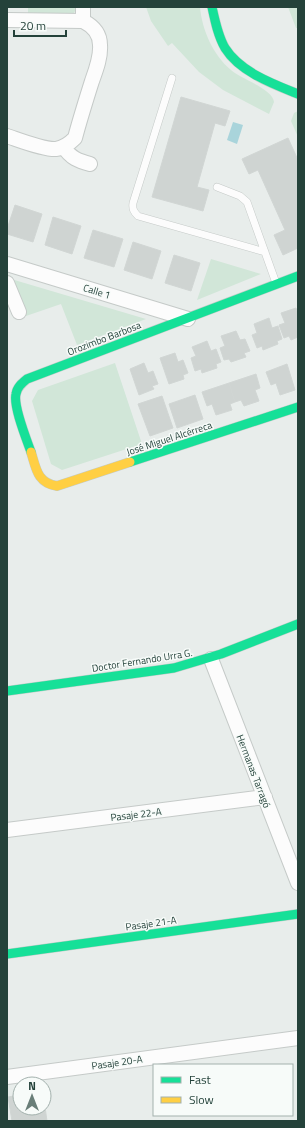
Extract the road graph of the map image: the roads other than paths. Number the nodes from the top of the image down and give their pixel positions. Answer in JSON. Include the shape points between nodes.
{"nodes":[{"id":1,"x":83,"y":7,"type":"edge"},
{"id":2,"x":212,"y":7,"type":"edge"},
{"id":3,"x":7,"y":20,"type":"edge"},
{"id":4,"x":83,"y":21,"type":"junction"},
{"id":5,"x":172,"y":78,"type":"dead end"},
{"id":6,"x":298,"y":94,"type":"edge"},
{"id":7,"x":7,"y":136,"type":"edge"},
{"id":8,"x":64,"y":147,"type":"junction"},
{"id":9,"x":90,"y":164,"type":"dead end"},
{"id":10,"x":216,"y":187,"type":"dead end"},
{"id":11,"x":265,"y":252,"type":"junction"},
{"id":12,"x":7,"y":264,"type":"edge"},
{"id":13,"x":298,"y":276,"type":"edge"},
{"id":14,"x":7,"y":283,"type":"edge"},
{"id":15,"x":276,"y":285,"type":"junction"},
{"id":16,"x":19,"y":312,"type":"dead end"},
{"id":17,"x":188,"y":319,"type":"junction"},
{"id":18,"x":11,"y":402,"type":"edge"},
{"id":19,"x":298,"y":407,"type":"edge"},
{"id":20,"x":47,"y":484,"type":"joint"},
{"id":21,"x":298,"y":624,"type":"edge"},
{"id":22,"x":210,"y":659,"type":"junction"},
{"id":23,"x":7,"y":691,"type":"edge"},
{"id":24,"x":265,"y":797,"type":"junction"},
{"id":25,"x":7,"y":830,"type":"edge"},
{"id":26,"x":298,"y":883,"type":"edge"},
{"id":27,"x":298,"y":914,"type":"edge"},
{"id":28,"x":7,"y":954,"type":"edge"},
{"id":29,"x":298,"y":1038,"type":"edge"},
{"id":30,"x":7,"y":1077,"type":"edge"}],
"edges":[{"from":1,"to":4,"type":"street"},
{"from":2,"to":6,"type":"street","via":[[223,44],[233,58],[262,77]]},
{"from":3,"to":4,"type":"street"},
{"from":4,"to":8,"type":"street","via":[[95,29],[99,36],[100,52],[75,138]]},
{"from":5,"to":11,"type":"lane","via":[[133,203],[134,212],[138,216]]},
{"from":7,"to":8,"type":"street","via":[[49,148]]},
{"from":8,"to":9,"type":"street","via":[[72,157]]},
{"from":10,"to":11,"type":"lane","via":[[246,200]]},
{"from":11,"to":15,"type":"lane"},
{"from":12,"to":17,"type":"street","name":"Calle 1"},
{"from":13,"to":15,"type":"street","name":"Orozimbo Barbosa"},
{"from":14,"to":16,"type":"street"},
{"from":15,"to":17,"type":"street","name":"Orozimbo Barbosa"},
{"from":17,"to":18,"type":"street","name":"Orozimbo Barbosa","via":[[27,379],[18,386]]},
{"from":18,"to":20,"type":"street","name":"Orozimbo Barbosa","via":[[38,474]]},
{"from":19,"to":20,"type":"street","name":"José Miguel Alcérreca","via":[[63,485]]},
{"from":21,"to":22,"type":"street","name":"Doctor Fernando Urra G."},
{"from":22,"to":23,"type":"street","name":"Doctor Fernando Urra G.","via":[[174,668]]},
{"from":22,"to":24,"type":"street","name":"Hermanas Tarragó"},
{"from":24,"to":25,"type":"street","name":"Pasaje 22-A"},
{"from":24,"to":26,"type":"street","name":"Hermanas Tarragó"},
{"from":27,"to":28,"type":"street","name":"Pasaje 21-A"},
{"from":29,"to":30,"type":"street","name":"Pasaje 20-A"}]}
